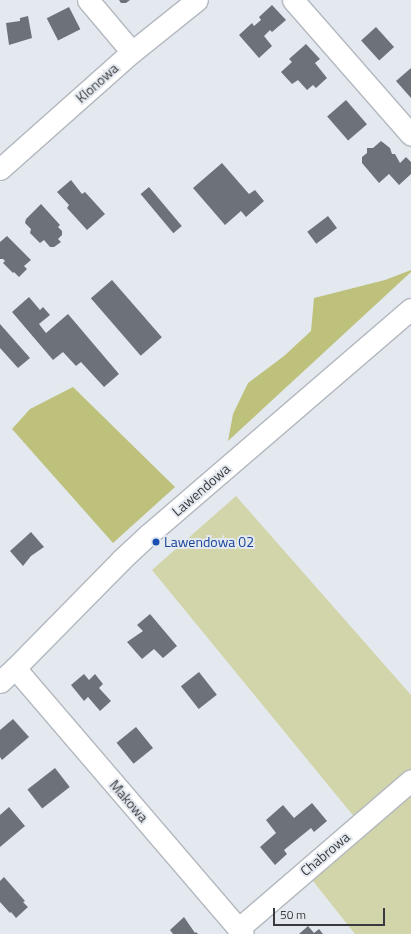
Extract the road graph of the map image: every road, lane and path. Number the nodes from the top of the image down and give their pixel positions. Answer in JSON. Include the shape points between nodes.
{"nodes":[{"id":1,"x":88,"y":0,"type":"edge"},
{"id":2,"x":197,"y":0,"type":"edge"},
{"id":3,"x":293,"y":0,"type":"edge"},
{"id":4,"x":132,"y":52,"type":"junction"},
{"id":5,"x":411,"y":135,"type":"edge"},
{"id":6,"x":0,"y":170,"type":"edge"},
{"id":7,"x":411,"y":309,"type":"edge"},
{"id":8,"x":15,"y":668,"type":"junction"},
{"id":9,"x":0,"y":682,"type":"edge"},
{"id":10,"x":411,"y":780,"type":"edge"},
{"id":11,"x":241,"y":931,"type":"edge"}],
"edges":[{"from":1,"to":4,"type":"street"},
{"from":2,"to":4,"type":"street","name":"Klonowa"},
{"from":3,"to":5,"type":"street"},
{"from":4,"to":6,"type":"street","name":"Klonowa"},
{"from":7,"to":8,"type":"street","name":"Lawendowa","via":[[121,560]]},
{"from":8,"to":9,"type":"street","name":"Lawendowa"},
{"from":8,"to":11,"type":"street","name":"Makowa"},
{"from":10,"to":11,"type":"street","name":"Chabrowa"}]}
